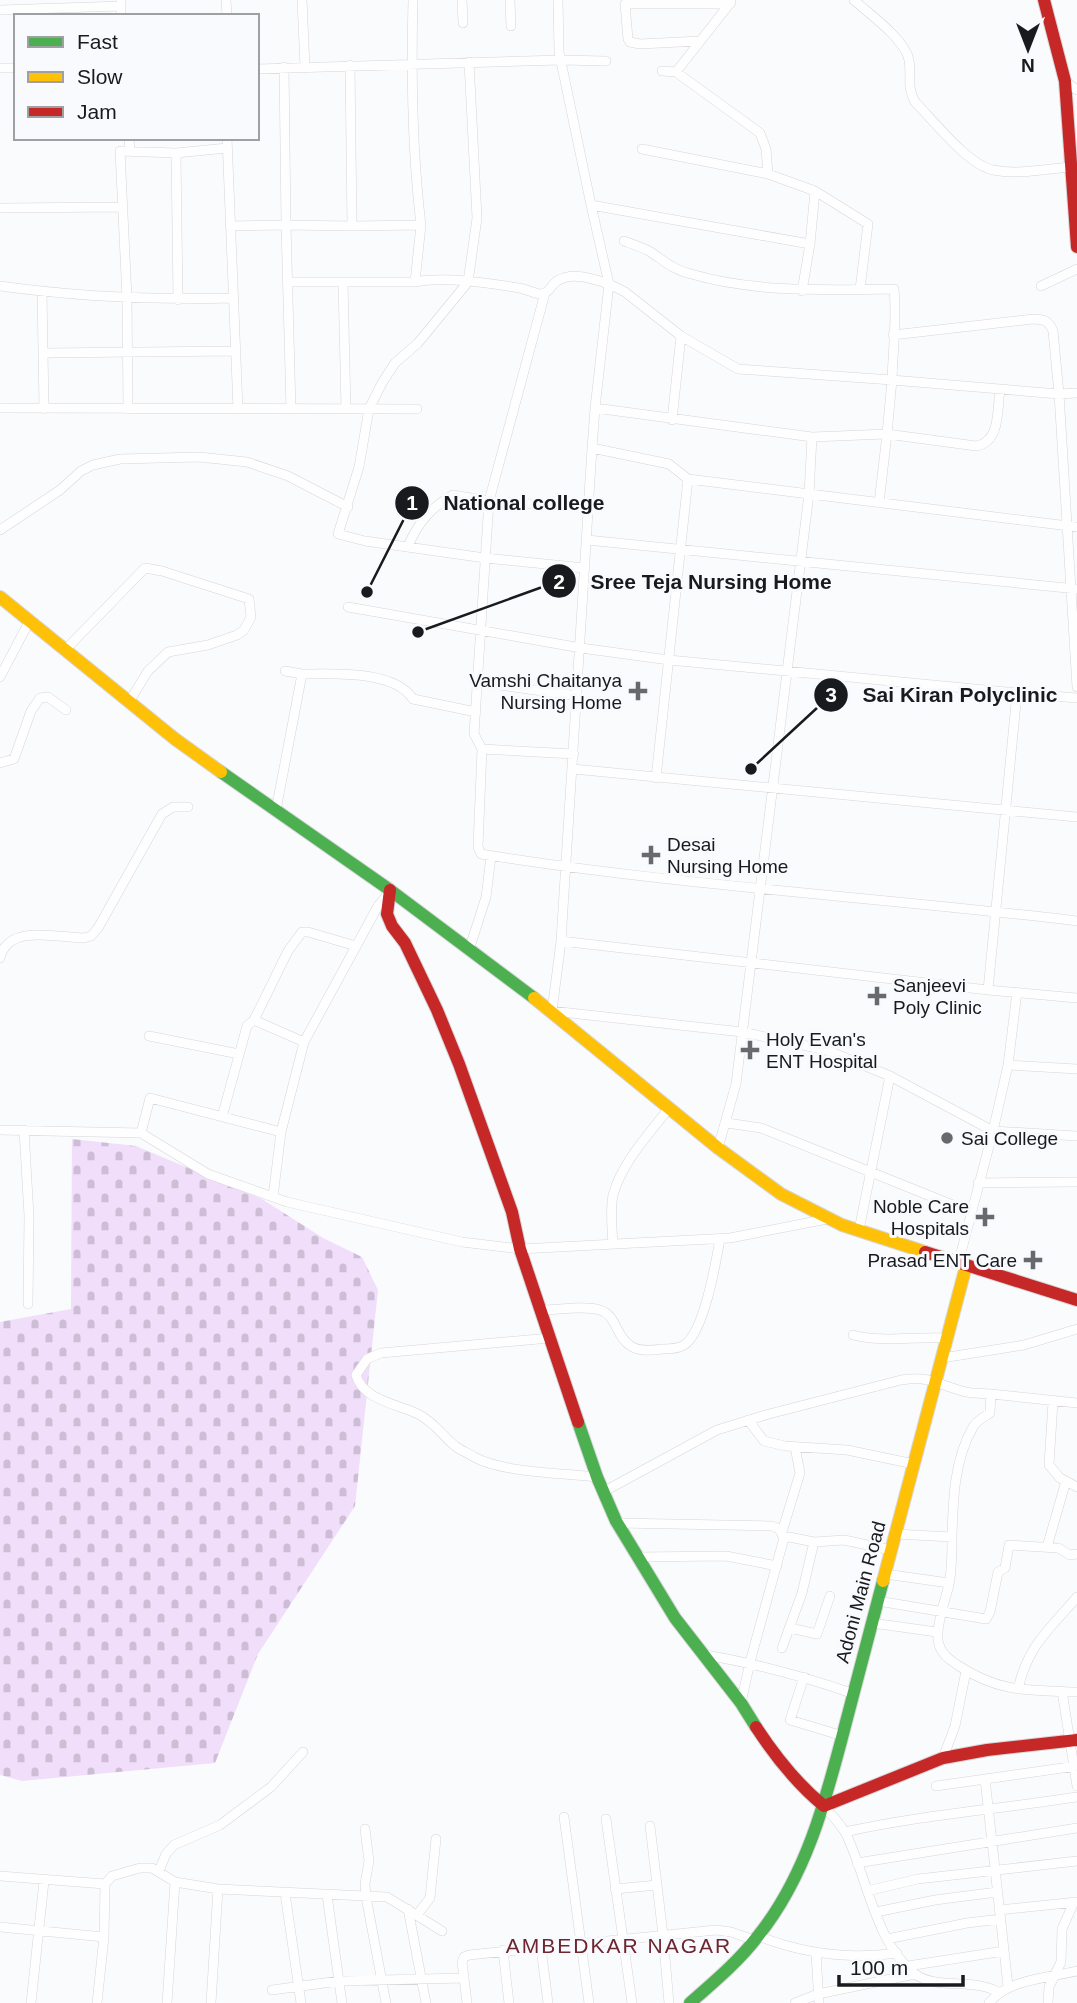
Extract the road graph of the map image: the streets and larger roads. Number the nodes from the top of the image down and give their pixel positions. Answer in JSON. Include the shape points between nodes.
{"nodes":[{"id":1,"x":302,"y":0,"type":"edge"},
{"id":2,"x":413,"y":0,"type":"edge"},
{"id":3,"x":462,"y":0,"type":"edge"},
{"id":4,"x":510,"y":0,"type":"edge"},
{"id":5,"x":558,"y":0,"type":"edge"},
{"id":6,"x":854,"y":0,"type":"edge"},
{"id":7,"x":1044,"y":0,"type":"edge"},
{"id":8,"x":625,"y":2,"type":"edge"},
{"id":9,"x":731,"y":2,"type":"edge"},
{"id":10,"x":64,"y":3,"type":"edge"},
{"id":11,"x":121,"y":7,"type":"edge"},
{"id":12,"x":0,"y":10,"type":"edge"},
{"id":13,"x":463,"y":23,"type":"dead end"},
{"id":14,"x":511,"y":26,"type":"dead end"},
{"id":15,"x":700,"y":41,"type":"junction"},
{"id":16,"x":561,"y":60,"type":"junction"},
{"id":17,"x":606,"y":61,"type":"dead end"},
{"id":18,"x":469,"y":62,"type":"junction"},
{"id":19,"x":411,"y":63,"type":"junction"},
{"id":20,"x":350,"y":65,"type":"junction"},
{"id":21,"x":284,"y":67,"type":"junction"},
{"id":22,"x":305,"y":67,"type":"junction"},
{"id":23,"x":259,"y":69,"type":"edge"},
{"id":24,"x":662,"y":71,"type":"dead end"},
{"id":25,"x":676,"y":72,"type":"junction"},
{"id":26,"x":1065,"y":81,"type":"junction"},
{"id":27,"x":1077,"y":90,"type":"edge"},
{"id":28,"x":128,"y":140,"type":"edge"},
{"id":29,"x":227,"y":143,"type":"edge"},
{"id":30,"x":642,"y":149,"type":"dead end"},
{"id":31,"x":130,"y":151,"type":"junction"},
{"id":32,"x":176,"y":153,"type":"junction"},
{"id":33,"x":1070,"y":167,"type":"junction"},
{"id":34,"x":768,"y":173,"type":"junction"},
{"id":35,"x":815,"y":191,"type":"junction"},
{"id":36,"x":591,"y":205,"type":"junction"},
{"id":37,"x":0,"y":208,"type":"edge"},
{"id":38,"x":123,"y":208,"type":"junction"},
{"id":39,"x":286,"y":225,"type":"junction"},
{"id":40,"x":421,"y":225,"type":"junction"},
{"id":41,"x":230,"y":226,"type":"junction"},
{"id":42,"x":352,"y":226,"type":"junction"},
{"id":43,"x":624,"y":241,"type":"dead end"},
{"id":44,"x":810,"y":244,"type":"junction"},
{"id":45,"x":1077,"y":247,"type":"edge"},
{"id":46,"x":1077,"y":269,"type":"edge"},
{"id":47,"x":288,"y":282,"type":"junction"},
{"id":48,"x":343,"y":282,"type":"junction"},
{"id":49,"x":415,"y":282,"type":"junction"},
{"id":50,"x":468,"y":282,"type":"junction"},
{"id":51,"x":609,"y":284,"type":"junction"},
{"id":52,"x":0,"y":286,"type":"edge"},
{"id":53,"x":1041,"y":286,"type":"dead end"},
{"id":54,"x":860,"y":289,"type":"junction"},
{"id":55,"x":802,"y":291,"type":"junction"},
{"id":56,"x":42,"y":292,"type":"junction"},
{"id":57,"x":545,"y":293,"type":"junction"},
{"id":58,"x":127,"y":298,"type":"junction"},
{"id":59,"x":234,"y":298,"type":"junction"},
{"id":60,"x":178,"y":300,"type":"junction"},
{"id":61,"x":893,"y":335,"type":"junction"},
{"id":62,"x":681,"y":336,"type":"junction"},
{"id":63,"x":236,"y":351,"type":"junction"},
{"id":64,"x":128,"y":352,"type":"junction"},
{"id":65,"x":43,"y":353,"type":"junction"},
{"id":66,"x":892,"y":380,"type":"junction"},
{"id":67,"x":1000,"y":389,"type":"junction"},
{"id":68,"x":1077,"y":393,"type":"edge"},
{"id":69,"x":1059,"y":394,"type":"junction"},
{"id":70,"x":0,"y":408,"type":"edge"},
{"id":71,"x":595,"y":408,"type":"junction"},
{"id":72,"x":44,"y":409,"type":"junction"},
{"id":73,"x":128,"y":409,"type":"junction"},
{"id":74,"x":238,"y":409,"type":"junction"},
{"id":75,"x":291,"y":409,"type":"junction"},
{"id":76,"x":346,"y":409,"type":"junction"},
{"id":77,"x":369,"y":409,"type":"junction"},
{"id":78,"x":417,"y":409,"type":"dead end"},
{"id":79,"x":672,"y":420,"type":"junction"},
{"id":80,"x":887,"y":434,"type":"junction"},
{"id":81,"x":812,"y":437,"type":"junction"},
{"id":82,"x":593,"y":448,"type":"junction"},
{"id":83,"x":688,"y":479,"type":"junction"},
{"id":84,"x":809,"y":494,"type":"junction"},
{"id":85,"x":489,"y":501,"type":"junction"},
{"id":86,"x":879,"y":503,"type":"junction"},
{"id":87,"x":348,"y":507,"type":"junction"},
{"id":88,"x":589,"y":508,"type":"junction"},
{"id":89,"x":1066,"y":526,"type":"junction"},
{"id":90,"x":1077,"y":527,"type":"edge"},
{"id":91,"x":0,"y":530,"type":"edge"},
{"id":92,"x":587,"y":540,"type":"junction"},
{"id":93,"x":408,"y":546,"type":"junction"},
{"id":94,"x":681,"y":550,"type":"junction"},
{"id":95,"x":485,"y":558,"type":"junction"},
{"id":96,"x":799,"y":562,"type":"junction"},
{"id":97,"x":585,"y":568,"type":"junction"},
{"id":98,"x":1073,"y":589,"type":"edge"},
{"id":99,"x":0,"y":597,"type":"edge"},
{"id":100,"x":348,"y":607,"type":"dead end"},
{"id":101,"x":29,"y":622,"type":"junction"},
{"id":102,"x":481,"y":631,"type":"junction"},
{"id":103,"x":581,"y":648,"type":"junction"},
{"id":104,"x":65,"y":650,"type":"junction"},
{"id":105,"x":669,"y":660,"type":"junction"},
{"id":106,"x":285,"y":671,"type":"dead end"},
{"id":107,"x":786,"y":673,"type":"junction"},
{"id":108,"x":302,"y":674,"type":"junction"},
{"id":109,"x":0,"y":677,"type":"edge"},
{"id":110,"x":478,"y":682,"type":"junction"},
{"id":111,"x":1077,"y":687,"type":"edge"},
{"id":112,"x":1017,"y":693,"type":"junction"},
{"id":113,"x":578,"y":696,"type":"junction"},
{"id":114,"x":1077,"y":698,"type":"edge"},
{"id":115,"x":130,"y":702,"type":"junction"},
{"id":116,"x":66,"y":710,"type":"dead end"},
{"id":117,"x":475,"y":712,"type":"junction"},
{"id":118,"x":482,"y":749,"type":"junction"},
{"id":119,"x":574,"y":754,"type":"junction"},
{"id":120,"x":0,"y":763,"type":"edge"},
{"id":121,"x":573,"y":769,"type":"junction"},
{"id":122,"x":656,"y":778,"type":"junction"},
{"id":123,"x":772,"y":790,"type":"junction"},
{"id":124,"x":188,"y":807,"type":"dead end"},
{"id":125,"x":276,"y":810,"type":"junction"},
{"id":126,"x":1006,"y":811,"type":"junction"},
{"id":127,"x":1077,"y":817,"type":"edge"},
{"id":128,"x":491,"y":856,"type":"junction"},
{"id":129,"x":566,"y":866,"type":"junction"},
{"id":130,"x":390,"y":890,"type":"junction"},
{"id":131,"x":760,"y":890,"type":"junction"},
{"id":132,"x":996,"y":911,"type":"junction"},
{"id":133,"x":1077,"y":921,"type":"edge"},
{"id":134,"x":561,"y":941,"type":"junction"},
{"id":135,"x":356,"y":946,"type":"junction"},
{"id":136,"x":469,"y":950,"type":"junction"},
{"id":137,"x":0,"y":958,"type":"edge"},
{"id":138,"x":750,"y":964,"type":"junction"},
{"id":139,"x":988,"y":990,"type":"junction"},
{"id":140,"x":1017,"y":992,"type":"junction"},
{"id":141,"x":1077,"y":998,"type":"edge"},
{"id":142,"x":552,"y":1012,"type":"junction"},
{"id":143,"x":254,"y":1020,"type":"junction"},
{"id":144,"x":742,"y":1032,"type":"junction"},
{"id":145,"x":149,"y":1036,"type":"dead end"},
{"id":146,"x":304,"y":1042,"type":"junction"},
{"id":147,"x":239,"y":1054,"type":"junction"},
{"id":148,"x":1008,"y":1065,"type":"junction"},
{"id":149,"x":1077,"y":1069,"type":"edge"},
{"id":150,"x":890,"y":1076,"type":"junction"},
{"id":151,"x":669,"y":1108,"type":"junction"},
{"id":152,"x":222,"y":1117,"type":"junction"},
{"id":153,"x":727,"y":1123,"type":"junction"},
{"id":154,"x":0,"y":1130,"type":"edge"},
{"id":155,"x":24,"y":1130,"type":"junction"},
{"id":156,"x":993,"y":1131,"type":"junction"},
{"id":157,"x":281,"y":1132,"type":"junction"},
{"id":158,"x":141,"y":1133,"type":"junction"},
{"id":159,"x":1077,"y":1136,"type":"edge"},
{"id":160,"x":718,"y":1149,"type":"junction"},
{"id":161,"x":870,"y":1172,"type":"junction"},
{"id":162,"x":1077,"y":1182,"type":"edge"},
{"id":163,"x":978,"y":1183,"type":"junction"},
{"id":164,"x":274,"y":1197,"type":"junction"},
{"id":165,"x":970,"y":1212,"type":"junction"},
{"id":166,"x":829,"y":1218,"type":"junction"},
{"id":167,"x":859,"y":1230,"type":"junction"},
{"id":168,"x":720,"y":1239,"type":"junction"},
{"id":169,"x":613,"y":1244,"type":"junction"},
{"id":170,"x":520,"y":1249,"type":"junction"},
{"id":171,"x":962,"y":1265,"type":"junction"},
{"id":172,"x":1077,"y":1300,"type":"edge"},
{"id":173,"x":28,"y":1304,"type":"dead end"},
{"id":174,"x":540,"y":1310,"type":"junction"},
{"id":175,"x":1077,"y":1329,"type":"edge"},
{"id":176,"x":853,"y":1335,"type":"dead end"},
{"id":177,"x":550,"y":1338,"type":"junction"},
{"id":178,"x":947,"y":1338,"type":"junction"},
{"id":179,"x":942,"y":1358,"type":"junction"},
{"id":180,"x":936,"y":1380,"type":"junction"},
{"id":181,"x":991,"y":1394,"type":"junction"},
{"id":182,"x":1053,"y":1402,"type":"junction"},
{"id":183,"x":1077,"y":1403,"type":"edge"},
{"id":184,"x":748,"y":1420,"type":"junction"},
{"id":185,"x":795,"y":1447,"type":"junction"},
{"id":186,"x":914,"y":1464,"type":"junction"},
{"id":187,"x":597,"y":1477,"type":"junction"},
{"id":188,"x":1066,"y":1481,"type":"junction"},
{"id":189,"x":1077,"y":1487,"type":"edge"},
{"id":190,"x":603,"y":1492,"type":"junction"},
{"id":191,"x":618,"y":1523,"type":"junction"},
{"id":192,"x":895,"y":1534,"type":"junction"},
{"id":193,"x":783,"y":1535,"type":"junction"},
{"id":194,"x":952,"y":1537,"type":"junction"},
{"id":195,"x":814,"y":1542,"type":"junction"},
{"id":196,"x":1047,"y":1547,"type":"junction"},
{"id":197,"x":891,"y":1550,"type":"junction"},
{"id":198,"x":1077,"y":1554,"type":"edge"},
{"id":199,"x":637,"y":1557,"type":"junction"},
{"id":200,"x":777,"y":1566,"type":"junction"},
{"id":201,"x":885,"y":1574,"type":"junction"},
{"id":202,"x":949,"y":1583,"type":"junction"},
{"id":203,"x":830,"y":1596,"type":"dead end"},
{"id":204,"x":1077,"y":1597,"type":"edge"},
{"id":205,"x":878,"y":1601,"type":"junction"},
{"id":206,"x":941,"y":1613,"type":"junction"},
{"id":207,"x":872,"y":1623,"type":"junction"},
{"id":208,"x":790,"y":1628,"type":"junction"},
{"id":209,"x":937,"y":1632,"type":"junction"},
{"id":210,"x":782,"y":1648,"type":"dead end"},
{"id":211,"x":701,"y":1654,"type":"junction"},
{"id":212,"x":750,"y":1662,"type":"junction"},
{"id":213,"x":966,"y":1671,"type":"junction"},
{"id":214,"x":804,"y":1677,"type":"junction"},
{"id":215,"x":1018,"y":1689,"type":"junction"},
{"id":216,"x":1062,"y":1691,"type":"junction"},
{"id":217,"x":1077,"y":1692,"type":"edge"},
{"id":218,"x":854,"y":1693,"type":"junction"},
{"id":219,"x":741,"y":1703,"type":"junction"},
{"id":220,"x":843,"y":1736,"type":"junction"},
{"id":221,"x":1073,"y":1740,"type":"edge"},
{"id":222,"x":303,"y":1752,"type":"dead end"},
{"id":223,"x":943,"y":1758,"type":"junction"},
{"id":224,"x":1075,"y":1767,"type":"edge"},
{"id":225,"x":985,"y":1779,"type":"junction"},
{"id":226,"x":936,"y":1786,"type":"dead end"},
{"id":227,"x":1077,"y":1786,"type":"edge"},
{"id":228,"x":1077,"y":1797,"type":"edge"},
{"id":229,"x":824,"y":1806,"type":"junction"},
{"id":230,"x":988,"y":1811,"type":"junction"},
{"id":231,"x":564,"y":1816,"type":"dead end"},
{"id":232,"x":606,"y":1819,"type":"dead end"},
{"id":233,"x":650,"y":1826,"type":"dead end"},
{"id":234,"x":1077,"y":1828,"type":"edge"},
{"id":235,"x":365,"y":1829,"type":"dead end"},
{"id":236,"x":845,"y":1832,"type":"junction"},
{"id":237,"x":436,"y":1839,"type":"dead end"},
{"id":238,"x":992,"y":1842,"type":"junction"},
{"id":239,"x":1077,"y":1861,"type":"edge"},
{"id":240,"x":857,"y":1863,"type":"junction"},
{"id":241,"x":159,"y":1871,"type":"junction"},
{"id":242,"x":995,"y":1871,"type":"junction"},
{"id":243,"x":0,"y":1876,"type":"edge"},
{"id":244,"x":44,"y":1881,"type":"junction"},
{"id":245,"x":175,"y":1882,"type":"junction"},
{"id":246,"x":105,"y":1884,"type":"junction"},
{"id":247,"x":657,"y":1885,"type":"junction"},
{"id":248,"x":218,"y":1889,"type":"junction"},
{"id":249,"x":615,"y":1889,"type":"junction"},
{"id":250,"x":867,"y":1891,"type":"junction"},
{"id":251,"x":998,"y":1892,"type":"junction"},
{"id":252,"x":285,"y":1894,"type":"junction"},
{"id":253,"x":327,"y":1895,"type":"junction"},
{"id":254,"x":366,"y":1897,"type":"junction"},
{"id":255,"x":1076,"y":1902,"type":"edge"},
{"id":256,"x":408,"y":1909,"type":"junction"},
{"id":257,"x":876,"y":1912,"type":"junction"},
{"id":258,"x":417,"y":1915,"type":"junction"},
{"id":259,"x":1000,"y":1915,"type":"junction"},
{"id":260,"x":0,"y":1927,"type":"edge"},
{"id":261,"x":40,"y":1931,"type":"junction"},
{"id":262,"x":442,"y":1931,"type":"dead end"},
{"id":263,"x":663,"y":1935,"type":"junction"},
{"id":264,"x":104,"y":1937,"type":"junction"},
{"id":265,"x":756,"y":1938,"type":"junction"},
{"id":266,"x":887,"y":1939,"type":"junction"},
{"id":267,"x":622,"y":1940,"type":"junction"},
{"id":268,"x":582,"y":1945,"type":"junction"},
{"id":269,"x":541,"y":1948,"type":"junction"},
{"id":270,"x":503,"y":1950,"type":"junction"},
{"id":271,"x":1004,"y":1951,"type":"junction"},
{"id":272,"x":816,"y":1953,"type":"junction"},
{"id":273,"x":897,"y":1953,"type":"junction"},
{"id":274,"x":908,"y":1966,"type":"junction"},
{"id":275,"x":1077,"y":1971,"type":"edge"},
{"id":276,"x":915,"y":1974,"type":"junction"},
{"id":277,"x":1052,"y":1977,"type":"junction"},
{"id":278,"x":464,"y":1978,"type":"junction"},
{"id":279,"x":422,"y":1980,"type":"junction"},
{"id":280,"x":339,"y":1981,"type":"junction"},
{"id":281,"x":381,"y":1981,"type":"junction"},
{"id":282,"x":1008,"y":1986,"type":"junction"},
{"id":283,"x":299,"y":1987,"type":"junction"},
{"id":284,"x":272,"y":1990,"type":"dead end"},
{"id":285,"x":819,"y":1999,"type":"edge"},
{"id":286,"x":994,"y":1999,"type":"edge"},
{"id":287,"x":31,"y":2003,"type":"edge"},
{"id":288,"x":97,"y":2003,"type":"edge"},
{"id":289,"x":167,"y":2003,"type":"edge"},
{"id":290,"x":211,"y":2003,"type":"edge"},
{"id":291,"x":301,"y":2003,"type":"edge"},
{"id":292,"x":342,"y":2003,"type":"edge"},
{"id":293,"x":386,"y":2003,"type":"edge"},
{"id":294,"x":426,"y":2003,"type":"edge"},
{"id":295,"x":467,"y":2003,"type":"edge"},
{"id":296,"x":509,"y":2003,"type":"edge"},
{"id":297,"x":548,"y":2003,"type":"edge"},
{"id":298,"x":589,"y":2003,"type":"edge"},
{"id":299,"x":632,"y":2003,"type":"edge"},
{"id":300,"x":669,"y":2003,"type":"edge"},
{"id":301,"x":690,"y":2003,"type":"edge"},
{"id":302,"x":795,"y":2003,"type":"edge"},
{"id":303,"x":1048,"y":2003,"type":"edge"}],
"edges":[{"from":1,"to":22,"type":"street"},
{"from":2,"to":19,"type":"street"},
{"from":3,"to":13,"type":"street"},
{"from":4,"to":14,"type":"street"},
{"from":5,"to":16,"type":"street"},
{"from":6,"to":33,"type":"street","via":[[904,46],[915,102],[974,162],[1012,172]]},
{"from":7,"to":26,"type":"street"},
{"from":8,"to":9,"type":"street"},
{"from":8,"to":15,"type":"street","via":[[630,42]]},
{"from":9,"to":15,"type":"street"},
{"from":10,"to":11,"type":"street"},
{"from":10,"to":12,"type":"street"},
{"from":15,"to":25,"type":"street"},
{"from":16,"to":17,"type":"street"},
{"from":16,"to":18,"type":"street"},
{"from":16,"to":36,"type":"street"},
{"from":18,"to":19,"type":"street"},
{"from":18,"to":50,"type":"street","via":[[477,218]]},
{"from":19,"to":20,"type":"street"},
{"from":19,"to":40,"type":"street"},
{"from":20,"to":22,"type":"street"},
{"from":20,"to":42,"type":"street"},
{"from":21,"to":22,"type":"street"},
{"from":21,"to":23,"type":"street"},
{"from":21,"to":39,"type":"street"},
{"from":24,"to":25,"type":"street"},
{"from":25,"to":34,"type":"street","via":[[760,134]]},
{"from":26,"to":27,"type":"street"},
{"from":26,"to":33,"type":"street"},
{"from":28,"to":31,"type":"street"},
{"from":29,"to":32,"type":"street"},
{"from":29,"to":41,"type":"street"},
{"from":30,"to":34,"type":"street"},
{"from":31,"to":32,"type":"street"},
{"from":31,"to":38,"type":"street","via":[[120,151]]},
{"from":32,"to":60,"type":"street"},
{"from":33,"to":45,"type":"street"},
{"from":34,"to":35,"type":"street"},
{"from":35,"to":44,"type":"street"},
{"from":35,"to":54,"type":"street","via":[[868,225]]},
{"from":36,"to":44,"type":"street"},
{"from":36,"to":51,"type":"street"},
{"from":37,"to":38,"type":"street"},
{"from":38,"to":58,"type":"street"},
{"from":39,"to":41,"type":"street"},
{"from":39,"to":42,"type":"street"},
{"from":39,"to":47,"type":"street"},
{"from":40,"to":42,"type":"street"},
{"from":40,"to":49,"type":"street"},
{"from":41,"to":59,"type":"street"},
{"from":43,"to":55,"type":"street","via":[[648,251],[668,267],[690,274],[738,285]]},
{"from":44,"to":55,"type":"street"},
{"from":46,"to":53,"type":"street"},
{"from":47,"to":48,"type":"street"},
{"from":47,"to":75,"type":"street"},
{"from":48,"to":49,"type":"street"},
{"from":48,"to":76,"type":"street"},
{"from":49,"to":50,"type":"street"},
{"from":50,"to":57,"type":"street"},
{"from":50,"to":77,"type":"street","via":[[418,343],[395,363]]},
{"from":51,"to":57,"type":"street","via":[[570,277],[557,281]]},
{"from":51,"to":62,"type":"street"},
{"from":51,"to":71,"type":"street"},
{"from":52,"to":56,"type":"street"},
{"from":54,"to":55,"type":"street"},
{"from":54,"to":61,"type":"street","via":[[894,289]]},
{"from":56,"to":58,"type":"street"},
{"from":56,"to":65,"type":"street"},
{"from":57,"to":85,"type":"street"},
{"from":58,"to":60,"type":"street"},
{"from":58,"to":64,"type":"street"},
{"from":59,"to":60,"type":"street"},
{"from":59,"to":63,"type":"street"},
{"from":61,"to":66,"type":"street"},
{"from":61,"to":69,"type":"street","via":[[1041,319],[1053,331]]},
{"from":62,"to":66,"type":"street","via":[[738,369]]},
{"from":62,"to":79,"type":"street"},
{"from":63,"to":64,"type":"street"},
{"from":63,"to":74,"type":"street"},
{"from":64,"to":65,"type":"street"},
{"from":64,"to":73,"type":"street"},
{"from":65,"to":72,"type":"street"},
{"from":66,"to":67,"type":"street"},
{"from":66,"to":80,"type":"street"},
{"from":67,"to":69,"type":"street"},
{"from":67,"to":80,"type":"street","via":[[994,434],[984,445]]},
{"from":68,"to":69,"type":"street"},
{"from":69,"to":89,"type":"street"},
{"from":70,"to":72,"type":"street"},
{"from":71,"to":79,"type":"street"},
{"from":71,"to":82,"type":"street"},
{"from":72,"to":73,"type":"street"},
{"from":73,"to":74,"type":"street"},
{"from":74,"to":75,"type":"street"},
{"from":75,"to":76,"type":"street"},
{"from":76,"to":77,"type":"street"},
{"from":77,"to":78,"type":"street"},
{"from":77,"to":87,"type":"street"},
{"from":79,"to":81,"type":"street"},
{"from":80,"to":81,"type":"street"},
{"from":80,"to":86,"type":"street"},
{"from":81,"to":84,"type":"street"},
{"from":82,"to":83,"type":"street","via":[[668,464]]},
{"from":82,"to":88,"type":"street"},
{"from":83,"to":84,"type":"street"},
{"from":83,"to":94,"type":"street"},
{"from":84,"to":86,"type":"street"},
{"from":84,"to":96,"type":"street"},
{"from":85,"to":88,"type":"street"},
{"from":85,"to":93,"type":"street","via":[[453,495],[425,516]]},
{"from":85,"to":95,"type":"street"},
{"from":86,"to":89,"type":"street"},
{"from":87,"to":91,"type":"street","via":[[288,476],[247,462],[198,457],[120,459],[81,471]]},
{"from":87,"to":93,"type":"street","via":[[338,534]]},
{"from":88,"to":92,"type":"street"},
{"from":89,"to":90,"type":"street"},
{"from":89,"to":98,"type":"street"},
{"from":92,"to":94,"type":"street"},
{"from":92,"to":97,"type":"street"},
{"from":93,"to":95,"type":"street"},
{"from":94,"to":96,"type":"street"},
{"from":94,"to":105,"type":"street"},
{"from":95,"to":97,"type":"street"},
{"from":95,"to":102,"type":"street"},
{"from":96,"to":98,"type":"street"},
{"from":96,"to":107,"type":"street"},
{"from":97,"to":103,"type":"street"},
{"from":98,"to":111,"type":"street"},
{"from":99,"to":101,"type":"street"},
{"from":100,"to":102,"type":"street"},
{"from":101,"to":104,"type":"street"},
{"from":101,"to":109,"type":"street"},
{"from":102,"to":103,"type":"street"},
{"from":102,"to":110,"type":"street"},
{"from":103,"to":105,"type":"street"},
{"from":103,"to":113,"type":"street"},
{"from":104,"to":115,"type":"street"},
{"from":104,"to":115,"type":"street","via":[[145,568],[248,598],[251,617],[244,630],[208,645],[168,652],[148,671]]},
{"from":105,"to":107,"type":"street"},
{"from":105,"to":122,"type":"street"},
{"from":106,"to":108,"type":"street"},
{"from":107,"to":112,"type":"street"},
{"from":107,"to":123,"type":"street"},
{"from":108,"to":117,"type":"street","via":[[346,673],[397,683],[413,699]]},
{"from":108,"to":125,"type":"street"},
{"from":110,"to":113,"type":"street"},
{"from":110,"to":117,"type":"street"},
{"from":112,"to":114,"type":"street"},
{"from":112,"to":126,"type":"street"},
{"from":113,"to":119,"type":"street"},
{"from":115,"to":125,"type":"street"},
{"from":116,"to":120,"type":"street","via":[[48,697],[40,698],[14,759]]},
{"from":117,"to":118,"type":"street","via":[[474,734]]},
{"from":118,"to":119,"type":"street"},
{"from":118,"to":128,"type":"street","via":[[478,847],[481,854]]},
{"from":119,"to":121,"type":"street"},
{"from":121,"to":122,"type":"street"},
{"from":121,"to":129,"type":"street"},
{"from":122,"to":123,"type":"street"},
{"from":123,"to":126,"type":"street"},
{"from":123,"to":131,"type":"street"},
{"from":124,"to":137,"type":"street","via":[[173,807],[162,814],[91,936],[26,935],[6,944]]},
{"from":125,"to":130,"type":"street"},
{"from":126,"to":127,"type":"street"},
{"from":126,"to":132,"type":"street"},
{"from":128,"to":129,"type":"street"},
{"from":128,"to":136,"type":"street","via":[[486,897]]},
{"from":129,"to":131,"type":"street"},
{"from":129,"to":134,"type":"street"},
{"from":130,"to":135,"type":"street"},
{"from":130,"to":136,"type":"street"},
{"from":130,"to":170,"type":"street","via":[[387,914],[432,999],[459,1064],[512,1212]]},
{"from":131,"to":132,"type":"street"},
{"from":131,"to":138,"type":"street"},
{"from":132,"to":133,"type":"street"},
{"from":132,"to":139,"type":"street"},
{"from":134,"to":138,"type":"street"},
{"from":134,"to":142,"type":"street"},
{"from":135,"to":143,"type":"street","via":[[302,932]]},
{"from":135,"to":146,"type":"street"},
{"from":136,"to":142,"type":"street"},
{"from":138,"to":139,"type":"street"},
{"from":138,"to":144,"type":"street"},
{"from":139,"to":140,"type":"street"},
{"from":140,"to":141,"type":"street"},
{"from":140,"to":148,"type":"street"},
{"from":142,"to":144,"type":"street"},
{"from":142,"to":151,"type":"street"},
{"from":143,"to":146,"type":"street"},
{"from":143,"to":147,"type":"street","via":[[247,1026]]},
{"from":144,"to":150,"type":"street","via":[[826,1050]]},
{"from":144,"to":153,"type":"street"},
{"from":145,"to":147,"type":"street"},
{"from":146,"to":157,"type":"street"},
{"from":147,"to":152,"type":"street"},
{"from":148,"to":149,"type":"street"},
{"from":148,"to":156,"type":"street"},
{"from":150,"to":156,"type":"street"},
{"from":150,"to":161,"type":"street"},
{"from":151,"to":160,"type":"street"},
{"from":151,"to":169,"type":"street","via":[[625,1167],[613,1196]]},
{"from":152,"to":157,"type":"street"},
{"from":152,"to":158,"type":"street","via":[[150,1098]]},
{"from":153,"to":160,"type":"street"},
{"from":153,"to":161,"type":"street","via":[[761,1128]]},
{"from":154,"to":155,"type":"street"},
{"from":155,"to":158,"type":"street"},
{"from":155,"to":173,"type":"street"},
{"from":156,"to":159,"type":"street"},
{"from":156,"to":163,"type":"street"},
{"from":157,"to":164,"type":"street"},
{"from":158,"to":164,"type":"street","via":[[208,1174]]},
{"from":160,"to":166,"type":"street","via":[[781,1194]]},
{"from":161,"to":165,"type":"street"},
{"from":161,"to":167,"type":"street"},
{"from":162,"to":163,"type":"street"},
{"from":163,"to":165,"type":"street"},
{"from":164,"to":170,"type":"street","via":[[462,1242]]},
{"from":165,"to":171,"type":"street"},
{"from":166,"to":167,"type":"street"},
{"from":166,"to":168,"type":"street"},
{"from":167,"to":171,"type":"street"},
{"from":168,"to":169,"type":"street"},
{"from":168,"to":174,"type":"street","via":[[712,1283],[694,1332],[678,1348],[629,1346],[611,1317],[598,1310]]},
{"from":169,"to":170,"type":"street"},
{"from":170,"to":174,"type":"street"},
{"from":171,"to":172,"type":"street"},
{"from":171,"to":178,"type":"street","name":"Adoni Main Road"},
{"from":174,"to":177,"type":"street"},
{"from":175,"to":179,"type":"street","via":[[1024,1345]]},
{"from":176,"to":178,"type":"street","via":[[881,1340]]},
{"from":177,"to":187,"type":"street"},
{"from":177,"to":187,"type":"street","via":[[382,1353],[367,1359],[356,1375],[369,1394],[430,1421],[478,1459]]},
{"from":178,"to":179,"type":"street","name":"Adoni Main Road"},
{"from":179,"to":180,"type":"street","name":"Adoni Main Road"},
{"from":180,"to":181,"type":"street","via":[[963,1392]]},
{"from":180,"to":184,"type":"street","via":[[901,1380]]},
{"from":180,"to":186,"type":"street","name":"Adoni Main Road"},
{"from":181,"to":182,"type":"street"},
{"from":181,"to":194,"type":"street","via":[[990,1413],[974,1425],[955,1482]]},
{"from":182,"to":183,"type":"street"},
{"from":182,"to":188,"type":"street","via":[[1049,1465]]},
{"from":184,"to":185,"type":"street","via":[[764,1441]]},
{"from":184,"to":190,"type":"street","via":[[717,1430]]},
{"from":185,"to":186,"type":"street","via":[[847,1450]]},
{"from":185,"to":193,"type":"street","via":[[800,1473]]},
{"from":186,"to":192,"type":"street","name":"Adoni Main Road"},
{"from":187,"to":190,"type":"street"},
{"from":188,"to":189,"type":"street"},
{"from":188,"to":196,"type":"street"},
{"from":190,"to":191,"type":"street"},
{"from":191,"to":193,"type":"street","via":[[772,1526]]},
{"from":191,"to":199,"type":"street"},
{"from":192,"to":194,"type":"street"},
{"from":192,"to":197,"type":"street","name":"Adoni Main Road"},
{"from":193,"to":195,"type":"street"},
{"from":193,"to":200,"type":"street"},
{"from":194,"to":202,"type":"street"},
{"from":195,"to":197,"type":"street","via":[[844,1540]]},
{"from":195,"to":208,"type":"street"},
{"from":196,"to":198,"type":"street"},
{"from":196,"to":206,"type":"street","via":[[1009,1545],[986,1619]]},
{"from":197,"to":201,"type":"street","name":"Adoni Main Road"},
{"from":199,"to":200,"type":"street","via":[[726,1556]]},
{"from":199,"to":211,"type":"street"},
{"from":200,"to":212,"type":"street"},
{"from":201,"to":202,"type":"street"},
{"from":201,"to":205,"type":"street","name":"Adoni Main Road"},
{"from":202,"to":206,"type":"street"},
{"from":203,"to":208,"type":"street","via":[[817,1634]]},
{"from":204,"to":215,"type":"street","via":[[1034,1647]]},
{"from":205,"to":206,"type":"street"},
{"from":205,"to":207,"type":"street","name":"Adoni Main Road"},
{"from":206,"to":209,"type":"street"},
{"from":207,"to":209,"type":"street"},
{"from":207,"to":218,"type":"street","name":"Adoni Main Road"},
{"from":208,"to":210,"type":"street"},
{"from":209,"to":213,"type":"street","via":[[943,1653]]},
{"from":211,"to":212,"type":"street"},
{"from":211,"to":219,"type":"street"},
{"from":212,"to":214,"type":"street"},
{"from":212,"to":219,"type":"street"},
{"from":213,"to":215,"type":"street","via":[[992,1684]]},
{"from":213,"to":223,"type":"street","via":[[956,1726]]},
{"from":214,"to":218,"type":"street"},
{"from":214,"to":220,"type":"street","via":[[790,1720]]},
{"from":215,"to":216,"type":"street"},
{"from":216,"to":217,"type":"street"},
{"from":216,"to":221,"type":"street"},
{"from":218,"to":220,"type":"street","name":"Adoni Main Road"},
{"from":219,"to":229,"type":"street","via":[[787,1770]]},
{"from":220,"to":229,"type":"street","name":"Adoni Main Road"},
{"from":221,"to":223,"type":"street"},
{"from":221,"to":224,"type":"street"},
{"from":222,"to":241,"type":"street","via":[[271,1787],[220,1825],[174,1845]]},
{"from":223,"to":229,"type":"street"},
{"from":224,"to":225,"type":"street"},
{"from":224,"to":227,"type":"street"},
{"from":225,"to":226,"type":"street"},
{"from":225,"to":230,"type":"street"},
{"from":228,"to":230,"type":"street"},
{"from":229,"to":236,"type":"street"},
{"from":229,"to":265,"type":"street","name":"Adoni Main Road","via":[[792,1884]]},
{"from":230,"to":236,"type":"street"},
{"from":230,"to":238,"type":"street"},
{"from":231,"to":268,"type":"street"},
{"from":232,"to":249,"type":"street"},
{"from":233,"to":247,"type":"street"},
{"from":234,"to":238,"type":"street"},
{"from":235,"to":254,"type":"street","via":[[369,1861]]},
{"from":236,"to":240,"type":"street"},
{"from":237,"to":258,"type":"street","via":[[430,1898]]},
{"from":238,"to":240,"type":"street"},
{"from":238,"to":242,"type":"street"},
{"from":239,"to":242,"type":"street"},
{"from":240,"to":250,"type":"street"},
{"from":241,"to":245,"type":"street"},
{"from":241,"to":246,"type":"street","via":[[140,1868],[112,1876]]},
{"from":242,"to":250,"type":"street","via":[[919,1879]]},
{"from":242,"to":251,"type":"street"},
{"from":243,"to":244,"type":"street"},
{"from":244,"to":246,"type":"street"},
{"from":244,"to":261,"type":"street"},
{"from":245,"to":248,"type":"street"},
{"from":245,"to":289,"type":"street"},
{"from":246,"to":264,"type":"street"},
{"from":247,"to":249,"type":"street"},
{"from":247,"to":263,"type":"street"},
{"from":248,"to":252,"type":"street"},
{"from":248,"to":290,"type":"street"},
{"from":249,"to":267,"type":"street"},
{"from":250,"to":257,"type":"street"},
{"from":251,"to":257,"type":"street"},
{"from":251,"to":259,"type":"street"},
{"from":252,"to":253,"type":"street"},
{"from":252,"to":283,"type":"street"},
{"from":253,"to":254,"type":"street"},
{"from":253,"to":280,"type":"street"},
{"from":254,"to":256,"type":"street","via":[[387,1896]]},
{"from":254,"to":281,"type":"street"},
{"from":255,"to":259,"type":"street"},
{"from":255,"to":277,"type":"street","via":[[1062,1929],[1061,1962]]},
{"from":256,"to":258,"type":"street"},
{"from":256,"to":279,"type":"street"},
{"from":257,"to":266,"type":"street"},
{"from":258,"to":262,"type":"street"},
{"from":259,"to":266,"type":"street"},
{"from":259,"to":271,"type":"street"},
{"from":260,"to":261,"type":"street"},
{"from":261,"to":264,"type":"street"},
{"from":261,"to":287,"type":"street"},
{"from":263,"to":265,"type":"street","via":[[716,1930]]},
{"from":263,"to":267,"type":"street"},
{"from":263,"to":300,"type":"street"},
{"from":264,"to":288,"type":"street"},
{"from":265,"to":272,"type":"street"},
{"from":265,"to":301,"type":"street","name":"Adoni Main Road"},
{"from":266,"to":273,"type":"street"},
{"from":267,"to":268,"type":"street"},
{"from":267,"to":299,"type":"street"},
{"from":268,"to":269,"type":"street"},
{"from":268,"to":298,"type":"street"},
{"from":269,"to":270,"type":"street"},
{"from":269,"to":297,"type":"street"},
{"from":270,"to":278,"type":"street","via":[[464,1957]]},
{"from":270,"to":296,"type":"street"},
{"from":271,"to":274,"type":"street"},
{"from":271,"to":282,"type":"street"},
{"from":272,"to":273,"type":"street","via":[[850,1958]]},
{"from":272,"to":285,"type":"street"},
{"from":273,"to":274,"type":"street"},
{"from":274,"to":276,"type":"street"},
{"from":275,"to":277,"type":"street"},
{"from":276,"to":285,"type":"street"},
{"from":276,"to":286,"type":"street","via":[[938,1982],[983,1986]]},
{"from":277,"to":282,"type":"street"},
{"from":277,"to":303,"type":"street"},
{"from":278,"to":279,"type":"street"},
{"from":278,"to":295,"type":"street"},
{"from":279,"to":281,"type":"street"},
{"from":279,"to":294,"type":"street"},
{"from":280,"to":281,"type":"street"},
{"from":280,"to":283,"type":"street"},
{"from":280,"to":292,"type":"street"},
{"from":281,"to":293,"type":"street"},
{"from":282,"to":286,"type":"street"},
{"from":283,"to":284,"type":"street"},
{"from":283,"to":291,"type":"street"},
{"from":285,"to":302,"type":"street"}]}
